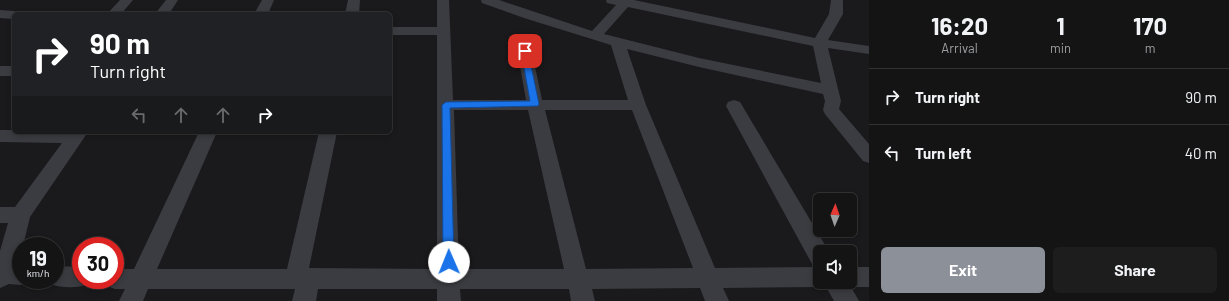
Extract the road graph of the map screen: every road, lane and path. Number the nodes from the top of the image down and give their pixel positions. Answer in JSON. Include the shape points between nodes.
{"nodes":[{"id":1,"x":126,"y":0,"type":"edge"},
{"id":2,"x":172,"y":0,"type":"edge"},
{"id":3,"x":268,"y":0,"type":"edge"},
{"id":4,"x":354,"y":0,"type":"edge"},
{"id":5,"x":443,"y":0,"type":"edge"},
{"id":6,"x":487,"y":0,"type":"edge"},
{"id":7,"x":612,"y":0,"type":"edge"},
{"id":8,"x":837,"y":0,"type":"edge"},
{"id":9,"x":627,"y":1,"type":"edge"},
{"id":10,"x":116,"y":12,"type":"edge"},
{"id":11,"x":163,"y":12,"type":"edge"},
{"id":12,"x":262,"y":12,"type":"edge"},
{"id":13,"x":352,"y":12,"type":"edge"},
{"id":14,"x":0,"y":14,"type":"edge"},
{"id":15,"x":12,"y":15,"type":"edge"},
{"id":16,"x":392,"y":30,"type":"edge"},
{"id":17,"x":443,"y":31,"type":"junction"},
{"id":18,"x":595,"y":36,"type":"junction"},
{"id":19,"x":522,"y":38,"type":"dead end"},
{"id":20,"x":819,"y":43,"type":"junction"},
{"id":21,"x":618,"y":44,"type":"junction"},
{"id":22,"x":869,"y":50,"type":"edge"},
{"id":23,"x":0,"y":71,"type":"edge"},
{"id":24,"x":12,"y":71,"type":"edge"},
{"id":25,"x":829,"y":90,"type":"junction"},
{"id":26,"x":535,"y":104,"type":"junction"},
{"id":27,"x":446,"y":105,"type":"junction"},
{"id":28,"x":638,"y":105,"type":"junction"},
{"id":29,"x":734,"y":106,"type":"dead end"},
{"id":30,"x":207,"y":134,"type":"edge"},
{"id":31,"x":328,"y":134,"type":"edge"},
{"id":32,"x":77,"y":135,"type":"edge"},
{"id":33,"x":0,"y":136,"type":"edge"},
{"id":34,"x":869,"y":156,"type":"edge"},
{"id":35,"x":0,"y":215,"type":"edge"},
{"id":36,"x":20,"y":215,"type":"junction"},
{"id":37,"x":813,"y":245,"type":"edge"},
{"id":38,"x":9,"y":276,"type":"edge"},
{"id":39,"x":813,"y":277,"type":"edge"},
{"id":40,"x":857,"y":277,"type":"edge"},
{"id":41,"x":869,"y":277,"type":"edge"},
{"id":42,"x":303,"y":278,"type":"junction"},
{"id":43,"x":449,"y":278,"type":"junction"},
{"id":44,"x":707,"y":278,"type":"junction"},
{"id":45,"x":124,"y":279,"type":"edge"},
{"id":46,"x":141,"y":280,"type":"junction"},
{"id":47,"x":578,"y":280,"type":"junction"},
{"id":48,"x":839,"y":289,"type":"edge"},
{"id":49,"x":131,"y":301,"type":"edge"},
{"id":50,"x":304,"y":301,"type":"edge"},
{"id":51,"x":449,"y":301,"type":"edge"},
{"id":52,"x":583,"y":301,"type":"edge"},
{"id":53,"x":717,"y":301,"type":"edge"},
{"id":54,"x":847,"y":301,"type":"edge"}],
"edges":[{"from":1,"to":10,"type":"street"},
{"from":2,"to":11,"type":"street"},
{"from":3,"to":12,"type":"street"},
{"from":4,"to":13,"type":"street"},
{"from":5,"to":17,"type":"street"},
{"from":6,"to":18,"type":"street","via":[[522,14]]},
{"from":7,"to":9,"type":"street"},
{"from":8,"to":20,"type":"street","via":[[836,14]]},
{"from":9,"to":18,"type":"street"},
{"from":9,"to":20,"type":"street"},
{"from":14,"to":15,"type":"street"},
{"from":16,"to":17,"type":"street"},
{"from":17,"to":27,"type":"street"},
{"from":18,"to":21,"type":"street"},
{"from":19,"to":26,"type":"street"},
{"from":20,"to":22,"type":"street"},
{"from":20,"to":25,"type":"street"},
{"from":21,"to":25,"type":"street"},
{"from":21,"to":28,"type":"street"},
{"from":23,"to":24,"type":"street"},
{"from":25,"to":34,"type":"street","via":[[833,101],[831,110]]},
{"from":26,"to":27,"type":"street"},
{"from":26,"to":28,"type":"street"},
{"from":26,"to":47,"type":"street"},
{"from":27,"to":43,"type":"street"},
{"from":28,"to":44,"type":"street"},
{"from":29,"to":37,"type":"street"},
{"from":30,"to":46,"type":"street"},
{"from":31,"to":42,"type":"street"},
{"from":32,"to":33,"type":"street"},
{"from":32,"to":36,"type":"street"},
{"from":35,"to":36,"type":"street"},
{"from":36,"to":38,"type":"street"},
{"from":39,"to":44,"type":"street"},
{"from":40,"to":41,"type":"street"},
{"from":42,"to":43,"type":"street"},
{"from":42,"to":46,"type":"street"},
{"from":42,"to":50,"type":"street"},
{"from":43,"to":47,"type":"street"},
{"from":43,"to":51,"type":"street"},
{"from":44,"to":47,"type":"street"},
{"from":44,"to":53,"type":"street"},
{"from":45,"to":46,"type":"street"},
{"from":46,"to":49,"type":"street"},
{"from":47,"to":52,"type":"street"},
{"from":48,"to":54,"type":"street"}]}
